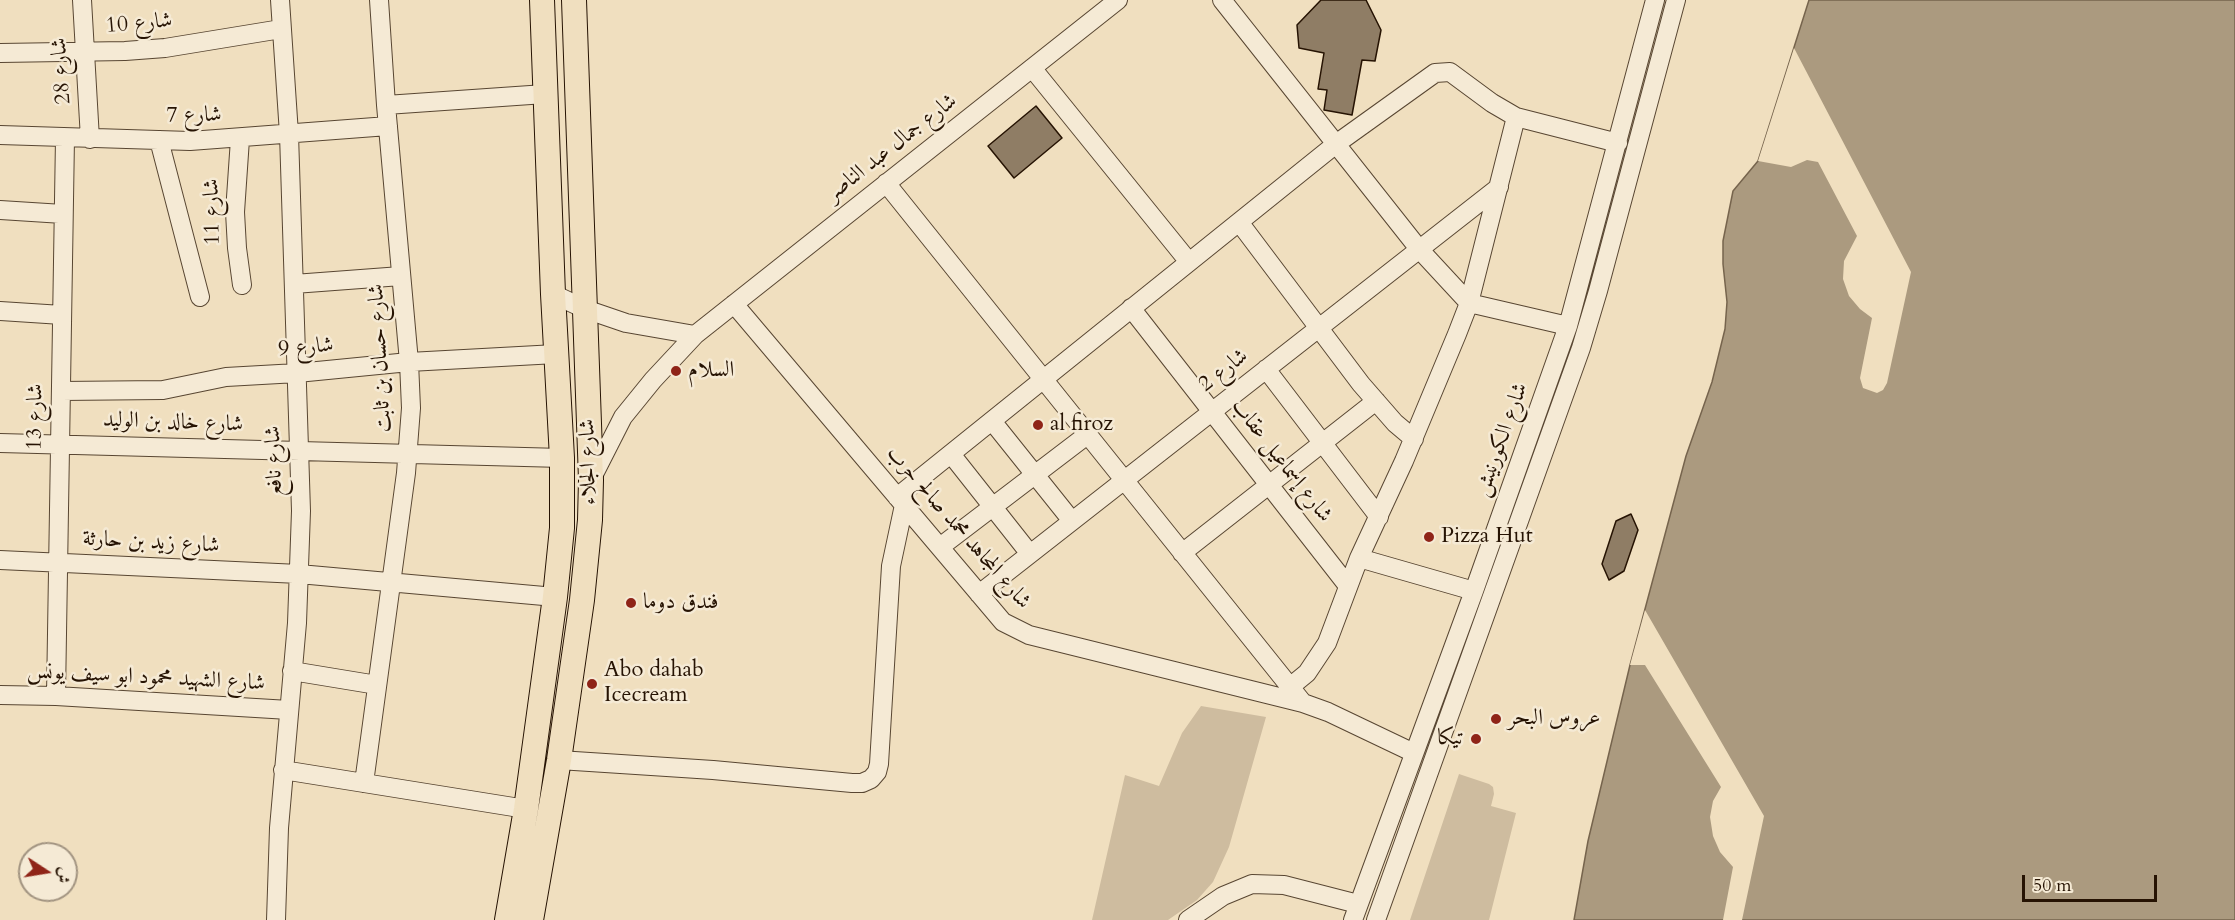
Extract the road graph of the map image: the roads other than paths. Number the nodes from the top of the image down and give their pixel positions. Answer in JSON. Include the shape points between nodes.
{"nodes":[{"id":1,"x":82,"y":0,"type":"edge"},
{"id":2,"x":280,"y":0,"type":"edge"},
{"id":3,"x":379,"y":0,"type":"edge"},
{"id":4,"x":542,"y":0,"type":"edge"},
{"id":5,"x":574,"y":0,"type":"edge"},
{"id":6,"x":1118,"y":0,"type":"edge"},
{"id":7,"x":1222,"y":0,"type":"edge"},
{"id":8,"x":1655,"y":0,"type":"edge"},
{"id":9,"x":1676,"y":0,"type":"edge"},
{"id":10,"x":281,"y":29,"type":"junction"},
{"id":11,"x":85,"y":52,"type":"junction"},
{"id":12,"x":0,"y":53,"type":"edge"},
{"id":13,"x":1032,"y":68,"type":"junction"},
{"id":14,"x":545,"y":94,"type":"junction"},
{"id":15,"x":386,"y":105,"type":"junction"},
{"id":16,"x":1516,"y":117,"type":"junction"},
{"id":17,"x":388,"y":126,"type":"junction"},
{"id":18,"x":289,"y":134,"type":"junction"},
{"id":19,"x":0,"y":135,"type":"edge"},
{"id":20,"x":64,"y":138,"type":"junction"},
{"id":21,"x":90,"y":139,"type":"junction"},
{"id":22,"x":240,"y":139,"type":"junction"},
{"id":23,"x":159,"y":141,"type":"junction"},
{"id":24,"x":1618,"y":143,"type":"junction"},
{"id":25,"x":1336,"y":144,"type":"junction"},
{"id":26,"x":886,"y":183,"type":"junction"},
{"id":27,"x":1499,"y":187,"type":"junction"},
{"id":28,"x":0,"y":210,"type":"edge"},
{"id":29,"x":63,"y":214,"type":"junction"},
{"id":30,"x":1239,"y":222,"type":"junction"},
{"id":31,"x":1419,"y":249,"type":"junction"},
{"id":32,"x":1189,"y":262,"type":"junction"},
{"id":33,"x":401,"y":276,"type":"junction"},
{"id":34,"x":294,"y":284,"type":"junction"},
{"id":35,"x":242,"y":285,"type":"dead end"},
{"id":36,"x":552,"y":294,"type":"junction"},
{"id":37,"x":200,"y":297,"type":"dead end"},
{"id":38,"x":1469,"y":303,"type":"junction"},
{"id":39,"x":734,"y":304,"type":"junction"},
{"id":40,"x":1131,"y":308,"type":"junction"},
{"id":41,"x":585,"y":309,"type":"junction"},
{"id":42,"x":0,"y":311,"type":"edge"},
{"id":43,"x":62,"y":315,"type":"junction"},
{"id":44,"x":1568,"y":326,"type":"junction"},
{"id":45,"x":1320,"y":327,"type":"junction"},
{"id":46,"x":695,"y":335,"type":"junction"},
{"id":47,"x":556,"y":354,"type":"junction"},
{"id":48,"x":409,"y":362,"type":"junction"},
{"id":49,"x":1266,"y":369,"type":"junction"},
{"id":50,"x":297,"y":373,"type":"junction"},
{"id":51,"x":1042,"y":380,"type":"junction"},
{"id":52,"x":61,"y":391,"type":"junction"},
{"id":53,"x":1376,"y":402,"type":"junction"},
{"id":54,"x":1212,"y":411,"type":"junction"},
{"id":55,"x":992,"y":421,"type":"junction"},
{"id":56,"x":1087,"y":435,"type":"junction"},
{"id":57,"x":1414,"y":439,"type":"junction"},
{"id":58,"x":0,"y":443,"type":"edge"},
{"id":59,"x":1323,"y":443,"type":"junction"},
{"id":60,"x":60,"y":444,"type":"junction"},
{"id":61,"x":299,"y":451,"type":"junction"},
{"id":62,"x":409,"y":453,"type":"junction"},
{"id":63,"x":951,"y":454,"type":"junction"},
{"id":64,"x":562,"y":458,"type":"junction"},
{"id":65,"x":1035,"y":475,"type":"junction"},
{"id":66,"x":591,"y":480,"type":"junction"},
{"id":67,"x":1124,"y":481,"type":"junction"},
{"id":68,"x":1269,"y":485,"type":"junction"},
{"id":69,"x":900,"y":501,"type":"junction"},
{"id":70,"x":993,"y":507,"type":"junction"},
{"id":71,"x":1379,"y":517,"type":"junction"},
{"id":72,"x":1072,"y":521,"type":"junction"},
{"id":73,"x":940,"y":547,"type":"junction"},
{"id":74,"x":1030,"y":554,"type":"junction"},
{"id":75,"x":1182,"y":554,"type":"junction"},
{"id":76,"x":1359,"y":558,"type":"junction"},
{"id":77,"x":0,"y":560,"type":"edge"},
{"id":78,"x":58,"y":563,"type":"junction"},
{"id":79,"x":299,"y":574,"type":"junction"},
{"id":80,"x":391,"y":583,"type":"junction"},
{"id":81,"x":1348,"y":586,"type":"junction"},
{"id":82,"x":1474,"y":591,"type":"junction"},
{"id":83,"x":979,"y":594,"type":"junction"},
{"id":84,"x":555,"y":597,"type":"junction"},
{"id":85,"x":292,"y":671,"type":"junction"},
{"id":86,"x":377,"y":685,"type":"junction"},
{"id":87,"x":1290,"y":687,"type":"junction"},
{"id":88,"x":0,"y":694,"type":"edge"},
{"id":89,"x":56,"y":696,"type":"junction"},
{"id":90,"x":1303,"y":703,"type":"junction"},
{"id":91,"x":289,"y":710,"type":"junction"},
{"id":92,"x":1414,"y":753,"type":"junction"},
{"id":93,"x":559,"y":760,"type":"junction"},
{"id":94,"x":283,"y":770,"type":"junction"},
{"id":95,"x":364,"y":783,"type":"junction"},
{"id":96,"x":526,"y":809,"type":"junction"},
{"id":97,"x":1355,"y":912,"type":"edge"},
{"id":98,"x":276,"y":920,"type":"edge"},
{"id":99,"x":507,"y":920,"type":"edge"},
{"id":100,"x":531,"y":920,"type":"edge"},
{"id":101,"x":1188,"y":920,"type":"edge"},
{"id":102,"x":1376,"y":920,"type":"edge"}],
"edges":[{"from":1,"to":11,"type":"street","name":"شارع 28"},
{"from":2,"to":10,"type":"street","name":"شارع نافع"},
{"from":3,"to":15,"type":"street","name":"شارع حسان بن ثابت"},
{"from":4,"to":14,"type":"main road","name":"شارع الجلاء"},
{"from":5,"to":41,"type":"main road","name":"شارع الجلاء"},
{"from":6,"to":13,"type":"street","name":"شارع جمال عبد الناصر"},
{"from":7,"to":25,"type":"street"},
{"from":8,"to":24,"type":"street","name":"شارع الكورنيش"},
{"from":9,"to":102,"type":"street","name":"شارع الكورنيش","via":[[1581,348]]},
{"from":10,"to":11,"type":"street","name":"شارع 10","via":[[165,48]]},
{"from":10,"to":18,"type":"street","name":"شارع نافع"},
{"from":11,"to":12,"type":"street","name":"شارع 10"},
{"from":11,"to":21,"type":"street","name":"شارع 28"},
{"from":13,"to":26,"type":"street","name":"شارع جمال عبد الناصر"},
{"from":13,"to":32,"type":"street"},
{"from":14,"to":15,"type":"street"},
{"from":14,"to":36,"type":"main road","name":"شارع الجلاء"},
{"from":15,"to":17,"type":"street","name":"شارع حسان بن ثابت"},
{"from":16,"to":24,"type":"street"},
{"from":16,"to":25,"type":"street","via":[[1458,76],[1441,70]]},
{"from":16,"to":27,"type":"street"},
{"from":17,"to":18,"type":"street","name":"شارع 7"},
{"from":17,"to":33,"type":"street","name":"شارع حسان بن ثابت"},
{"from":18,"to":22,"type":"street","name":"شارع 7"},
{"from":18,"to":34,"type":"street","name":"شارع نافع"},
{"from":19,"to":20,"type":"street","name":"شارع 7"},
{"from":20,"to":21,"type":"street","name":"شارع 7"},
{"from":20,"to":29,"type":"street","name":"شارع 13"},
{"from":21,"to":23,"type":"street","name":"شارع 7"},
{"from":22,"to":23,"type":"street","name":"شارع 7"},
{"from":22,"to":35,"type":"street","name":"شارع 11","via":[[235,212]]},
{"from":23,"to":37,"type":"street"},
{"from":24,"to":44,"type":"street","name":"شارع الكورنيش"},
{"from":25,"to":30,"type":"street"},
{"from":25,"to":31,"type":"street"},
{"from":26,"to":39,"type":"street","name":"شارع جمال عبد الناصر"},
{"from":26,"to":51,"type":"street"},
{"from":27,"to":31,"type":"street","name":"شارع 2"},
{"from":27,"to":38,"type":"street"},
{"from":28,"to":29,"type":"street"},
{"from":29,"to":43,"type":"street","name":"شارع 13"},
{"from":30,"to":32,"type":"street"},
{"from":30,"to":45,"type":"street"},
{"from":31,"to":38,"type":"street"},
{"from":31,"to":45,"type":"street","name":"شارع 2"},
{"from":32,"to":40,"type":"street"},
{"from":33,"to":34,"type":"street"},
{"from":33,"to":48,"type":"street","name":"شارع حسان بن ثابت"},
{"from":34,"to":50,"type":"street","name":"شارع نافع"},
{"from":36,"to":41,"type":"street"},
{"from":36,"to":47,"type":"main road","name":"شارع الجلاء"},
{"from":38,"to":44,"type":"street"},
{"from":38,"to":57,"type":"street"},
{"from":39,"to":46,"type":"street","name":"شارع جمال عبد الناصر"},
{"from":39,"to":69,"type":"street","name":"شارع المجاهد محمد صالح حرب"},
{"from":40,"to":51,"type":"street"},
{"from":40,"to":54,"type":"street","name":"شارع إسماعيل عقاب"},
{"from":41,"to":46,"type":"street","via":[[626,323]]},
{"from":41,"to":66,"type":"main road","name":"شارع الجلاء"},
{"from":42,"to":43,"type":"street"},
{"from":43,"to":52,"type":"street","name":"شارع 13"},
{"from":44,"to":82,"type":"street","name":"شارع الكورنيش"},
{"from":45,"to":49,"type":"street","name":"شارع 2"},
{"from":45,"to":53,"type":"street"},
{"from":46,"to":66,"type":"street","name":"شارع جمال عبد الناصر","via":[[623,417]]},
{"from":47,"to":48,"type":"street","name":"شارع 9"},
{"from":47,"to":64,"type":"main road","name":"شارع الجلاء"},
{"from":48,"to":50,"type":"street","name":"شارع 9"},
{"from":48,"to":62,"type":"street","name":"شارع حسان بن ثابت"},
{"from":49,"to":54,"type":"street","name":"شارع 2"},
{"from":49,"to":59,"type":"street"},
{"from":50,"to":52,"type":"street","name":"شارع 9","via":[[226,377],[163,390]]},
{"from":50,"to":61,"type":"street","name":"شارع نافع"},
{"from":51,"to":55,"type":"street"},
{"from":51,"to":56,"type":"street"},
{"from":52,"to":60,"type":"street","name":"شارع 13"},
{"from":53,"to":57,"type":"street"},
{"from":53,"to":59,"type":"street"},
{"from":54,"to":67,"type":"street","name":"شارع 2"},
{"from":54,"to":68,"type":"street","name":"شارع إسماعيل عقاب"},
{"from":55,"to":63,"type":"street"},
{"from":55,"to":65,"type":"street"},
{"from":56,"to":65,"type":"street"},
{"from":56,"to":67,"type":"street"},
{"from":57,"to":71,"type":"street"},
{"from":58,"to":60,"type":"street","name":"شارع خالد بن الوليد"},
{"from":59,"to":68,"type":"street"},
{"from":59,"to":71,"type":"street"},
{"from":60,"to":61,"type":"street","name":"شارع خالد بن الوليد"},
{"from":60,"to":78,"type":"street","name":"شارع 13"},
{"from":61,"to":62,"type":"street","name":"شارع خالد بن الوليد"},
{"from":61,"to":79,"type":"street","name":"شارع نافع"},
{"from":62,"to":64,"type":"street","name":"شارع خالد بن الوليد"},
{"from":62,"to":80,"type":"street","name":"شارع حسان بن ثابت"},
{"from":63,"to":69,"type":"street"},
{"from":63,"to":70,"type":"street"},
{"from":64,"to":84,"type":"main road","name":"شارع الجلاء","via":[[562,528]]},
{"from":65,"to":70,"type":"street"},
{"from":65,"to":72,"type":"street"},
{"from":66,"to":93,"type":"main road","name":"شارع الجلاء","via":[[584,590]]},
{"from":67,"to":72,"type":"street","name":"شارع 2"},
{"from":67,"to":75,"type":"street"},
{"from":68,"to":75,"type":"street"},
{"from":68,"to":81,"type":"street","name":"شارع إسماعيل عقاب"},
{"from":69,"to":73,"type":"street","name":"شارع المجاهد محمد صالح حرب"},
{"from":69,"to":93,"type":"street","via":[[891,566],[879,764],[871,779],[852,783]]},
{"from":70,"to":73,"type":"street"},
{"from":70,"to":74,"type":"street"},
{"from":71,"to":76,"type":"street"},
{"from":72,"to":74,"type":"street","name":"شارع 2"},
{"from":73,"to":83,"type":"street","name":"شارع المجاهد محمد صالح حرب"},
{"from":74,"to":83,"type":"street","name":"شارع 2"},
{"from":75,"to":87,"type":"street"},
{"from":76,"to":81,"type":"street"},
{"from":76,"to":82,"type":"street"},
{"from":77,"to":78,"type":"street","name":"شارع زيد بن حارثة"},
{"from":78,"to":79,"type":"street","name":"شارع زيد بن حارثة"},
{"from":78,"to":89,"type":"street","name":"شارع 13"},
{"from":79,"to":80,"type":"street","name":"شارع زيد بن حارثة"},
{"from":79,"to":85,"type":"street","name":"شارع نافع"},
{"from":80,"to":84,"type":"street","name":"شارع زيد بن حارثة"},
{"from":80,"to":86,"type":"street","name":"شارع حسان بن ثابت"},
{"from":81,"to":87,"type":"street","via":[[1318,658]]},
{"from":82,"to":92,"type":"street","name":"شارع الكورنيش"},
{"from":83,"to":90,"type":"street","name":"شارع المجاهد محمد صالح حرب","via":[[1004,622],[1029,634]]},
{"from":84,"to":96,"type":"main road","name":"شارع الجلاء"},
{"from":85,"to":86,"type":"street"},
{"from":85,"to":91,"type":"street","name":"شارع نافع"},
{"from":86,"to":95,"type":"street","name":"شارع حسان بن ثابت"},
{"from":87,"to":90,"type":"street"},
{"from":88,"to":89,"type":"street","name":"شارع الشهيد محمود ابو سيف يونس"},
{"from":89,"to":91,"type":"street","name":"شارع الشهيد محمود ابو سيف يونس"},
{"from":90,"to":92,"type":"street","name":"شارع المجاهد محمد صالح حرب"},
{"from":91,"to":94,"type":"street","name":"شارع نافع"},
{"from":92,"to":97,"type":"street","name":"شارع الكورنيش"},
{"from":93,"to":100,"type":"main road","name":"شارع الجلاء"},
{"from":94,"to":95,"type":"street"},
{"from":94,"to":98,"type":"street","name":"شارع نافع"},
{"from":95,"to":96,"type":"street"},
{"from":96,"to":99,"type":"main road","name":"شارع الجلاء"},
{"from":97,"to":101,"type":"street","via":[[1284,885],[1252,884],[1223,896]]}]}
